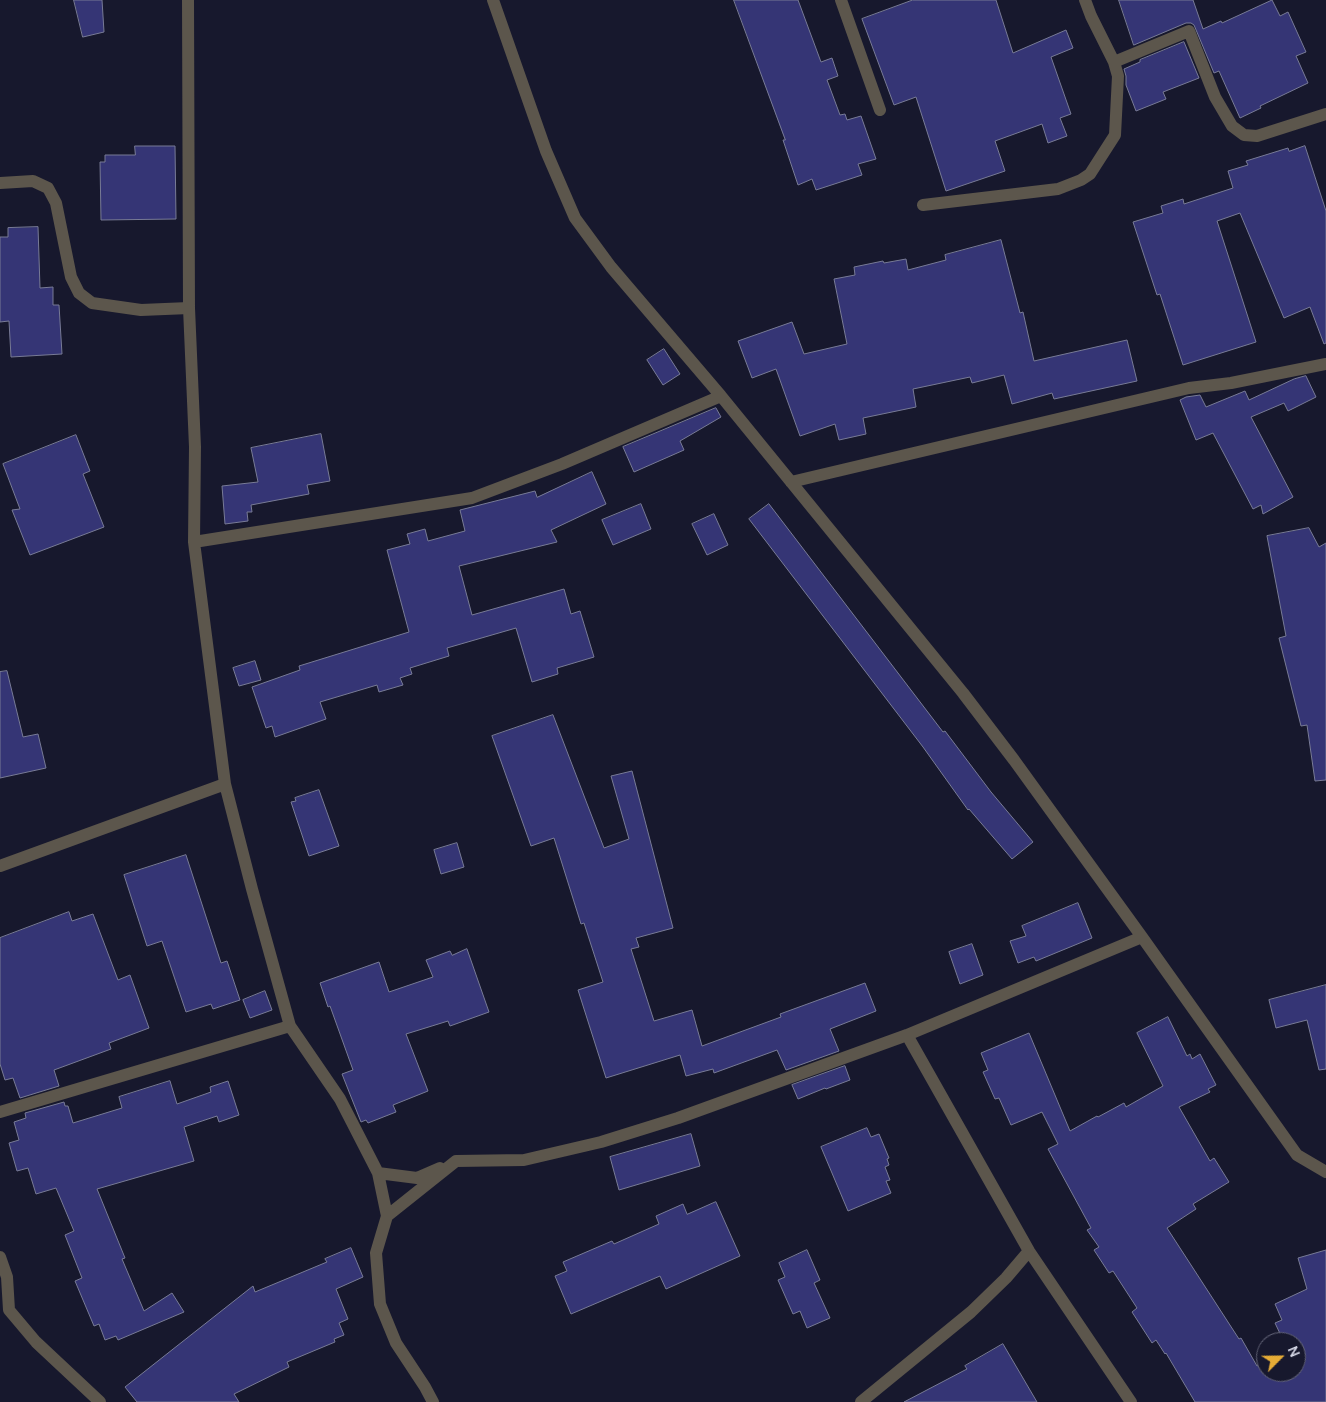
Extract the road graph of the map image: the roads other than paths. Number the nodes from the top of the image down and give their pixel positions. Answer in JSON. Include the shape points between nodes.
{"nodes":[{"id":1,"x":188,"y":0,"type":"edge"},
{"id":2,"x":493,"y":0,"type":"edge"},
{"id":3,"x":842,"y":0,"type":"edge"},
{"id":4,"x":1085,"y":0,"type":"edge"},
{"id":5,"x":1114,"y":62,"type":"junction"},
{"id":6,"x":880,"y":110,"type":"dead end"},
{"id":7,"x":1326,"y":114,"type":"edge"},
{"id":8,"x":0,"y":183,"type":"edge"},
{"id":9,"x":922,"y":205,"type":"dead end"},
{"id":10,"x":189,"y":308,"type":"junction"},
{"id":11,"x":1326,"y":364,"type":"edge"},
{"id":12,"x":721,"y":396,"type":"junction"},
{"id":13,"x":791,"y":482,"type":"junction"},
{"id":14,"x":194,"y":542,"type":"junction"},
{"id":15,"x":225,"y":784,"type":"junction"},
{"id":16,"x":0,"y":866,"type":"edge"},
{"id":17,"x":1142,"y":937,"type":"junction"},
{"id":18,"x":290,"y":1026,"type":"junction"},
{"id":19,"x":906,"y":1035,"type":"junction"},
{"id":20,"x":0,"y":1112,"type":"edge"},
{"id":21,"x":456,"y":1161,"type":"junction"},
{"id":22,"x":1326,"y":1172,"type":"edge"},
{"id":23,"x":378,"y":1173,"type":"junction"},
{"id":24,"x":386,"y":1216,"type":"junction"},
{"id":25,"x":1029,"y":1251,"type":"junction"},
{"id":26,"x":0,"y":1257,"type":"edge"},
{"id":27,"x":100,"y":1402,"type":"edge"},
{"id":28,"x":433,"y":1402,"type":"edge"},
{"id":29,"x":861,"y":1402,"type":"edge"},
{"id":30,"x":1131,"y":1402,"type":"edge"}],
"edges":[{"from":1,"to":10,"type":"street"},
{"from":2,"to":12,"type":"street","via":[[546,151],[575,218],[611,267]]},
{"from":3,"to":6,"type":"street"},
{"from":4,"to":5,"type":"street"},
{"from":5,"to":7,"type":"street","via":[[1189,31],[1215,97],[1232,126],[1244,135],[1257,136]]},
{"from":5,"to":9,"type":"street","via":[[1118,76],[1115,135],[1090,174],[1058,189]]},
{"from":8,"to":10,"type":"street","via":[[33,182],[48,188],[56,203],[71,276],[79,293],[92,303],[141,310]]},
{"from":10,"to":14,"type":"street","via":[[195,447]]},
{"from":11,"to":13,"type":"street","via":[[1189,388]]},
{"from":12,"to":13,"type":"street"},
{"from":12,"to":14,"type":"street","via":[[562,464],[472,498]]},
{"from":13,"to":17,"type":"street","via":[[963,693]]},
{"from":14,"to":15,"type":"street"},
{"from":15,"to":16,"type":"street"},
{"from":15,"to":18,"type":"street"},
{"from":17,"to":19,"type":"street"},
{"from":17,"to":22,"type":"street","via":[[1297,1155]]},
{"from":18,"to":20,"type":"street"},
{"from":18,"to":23,"type":"street","via":[[340,1099]]},
{"from":19,"to":21,"type":"street","via":[[678,1118],[601,1142],[524,1160]]},
{"from":19,"to":25,"type":"street"},
{"from":21,"to":23,"type":"street","via":[[417,1178]]},
{"from":21,"to":24,"type":"street"},
{"from":23,"to":24,"type":"street"},
{"from":24,"to":28,"type":"street","via":[[376,1254],[380,1304],[396,1343]]},
{"from":25,"to":29,"type":"street","via":[[972,1312]]},
{"from":25,"to":30,"type":"street"},
{"from":26,"to":27,"type":"street","via":[[7,1278],[9,1310],[36,1342]]}]}
